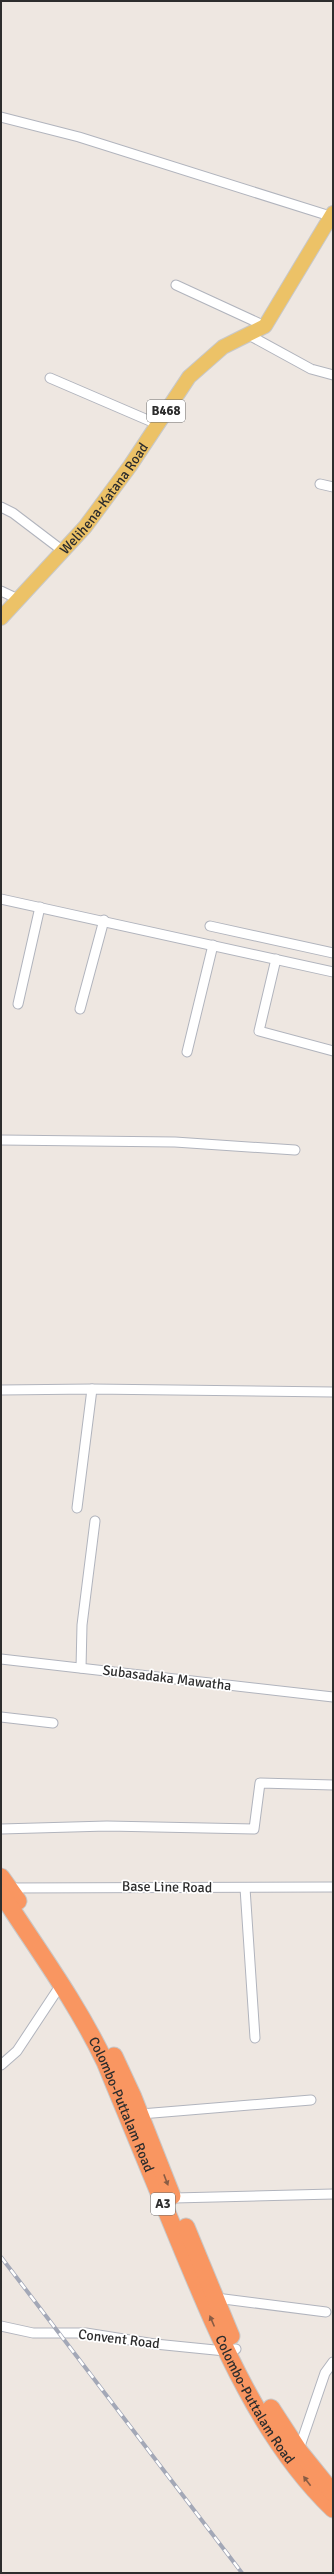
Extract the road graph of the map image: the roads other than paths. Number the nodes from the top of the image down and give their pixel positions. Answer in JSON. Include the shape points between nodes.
{"nodes":[{"id":1,"x":1,"y":117,"type":"edge"},
{"id":2,"x":332,"y":216,"type":"edge"},
{"id":3,"x":176,"y":285,"type":"dead end"},
{"id":4,"x":265,"y":326,"type":"junction"},
{"id":5,"x":248,"y":334,"type":"junction"},
{"id":6,"x":333,"y":375,"type":"edge"},
{"id":7,"x":50,"y":378,"type":"dead end"},
{"id":8,"x":157,"y":424,"type":"junction"},
{"id":9,"x":320,"y":484,"type":"dead end"},
{"id":10,"x":333,"y":487,"type":"edge"},
{"id":11,"x":1,"y":507,"type":"edge"},
{"id":12,"x":63,"y":551,"type":"junction"},
{"id":13,"x":1,"y":591,"type":"edge"},
{"id":14,"x":18,"y":599,"type":"junction"},
{"id":15,"x":1,"y":618,"type":"edge"},
{"id":16,"x":1,"y":899,"type":"edge"},
{"id":17,"x":40,"y":907,"type":"junction"},
{"id":18,"x":104,"y":920,"type":"junction"},
{"id":19,"x":210,"y":926,"type":"dead end"},
{"id":20,"x":213,"y":945,"type":"junction"},
{"id":21,"x":333,"y":953,"type":"edge"},
{"id":22,"x":276,"y":959,"type":"junction"},
{"id":23,"x":333,"y":972,"type":"edge"},
{"id":24,"x":18,"y":1004,"type":"dead end"},
{"id":25,"x":80,"y":1010,"type":"dead end"},
{"id":26,"x":333,"y":1051,"type":"edge"},
{"id":27,"x":187,"y":1052,"type":"dead end"},
{"id":28,"x":1,"y":1140,"type":"edge"},
{"id":29,"x":295,"y":1150,"type":"dead end"},
{"id":30,"x":92,"y":1389,"type":"junction"},
{"id":31,"x":1,"y":1390,"type":"edge"},
{"id":32,"x":333,"y":1392,"type":"edge"},
{"id":33,"x":77,"y":1508,"type":"dead end"},
{"id":34,"x":95,"y":1521,"type":"dead end"},
{"id":35,"x":1,"y":1659,"type":"edge"},
{"id":36,"x":81,"y":1668,"type":"junction"},
{"id":37,"x":333,"y":1697,"type":"edge"},
{"id":38,"x":1,"y":1717,"type":"edge"},
{"id":39,"x":53,"y":1723,"type":"dead end"},
{"id":40,"x":333,"y":1785,"type":"edge"},
{"id":41,"x":1,"y":1830,"type":"edge"},
{"id":42,"x":3,"y":1886,"type":"edge"},
{"id":43,"x":333,"y":1887,"type":"edge"},
{"id":44,"x":245,"y":1888,"type":"junction"},
{"id":45,"x":62,"y":1983,"type":"junction"},
{"id":46,"x":255,"y":2038,"type":"dead end"},
{"id":47,"x":1,"y":2065,"type":"edge"},
{"id":48,"x":311,"y":2100,"type":"dead end"},
{"id":49,"x":141,"y":2114,"type":"junction"},
{"id":50,"x":333,"y":2194,"type":"edge"},
{"id":51,"x":174,"y":2198,"type":"junction"},
{"id":52,"x":216,"y":2298,"type":"junction"},
{"id":53,"x":326,"y":2312,"type":"dead end"},
{"id":54,"x":1,"y":2326,"type":"edge"},
{"id":55,"x":231,"y":2350,"type":"junction"},
{"id":56,"x":333,"y":2362,"type":"edge"},
{"id":57,"x":296,"y":2457,"type":"junction"},
{"id":58,"x":333,"y":2493,"type":"edge"},
{"id":59,"x":333,"y":2509,"type":"edge"}],
"edges":[{"from":1,"to":2,"type":"street","via":[[78,137]]},
{"from":2,"to":4,"type":"main road"},
{"from":3,"to":4,"type":"street"},
{"from":4,"to":5,"type":"main road","name":"Welihena-Katana Road","number":"B468"},
{"from":5,"to":6,"type":"street","via":[[311,369]]},
{"from":5,"to":8,"type":"main road","name":"Welihena-Katana Road","number":"B468","via":[[223,347],[189,377]]},
{"from":7,"to":8,"type":"street"},
{"from":8,"to":12,"type":"main road","name":"Welihena-Katana Road","number":"B468","via":[[90,521]]},
{"from":9,"to":10,"type":"street"},
{"from":11,"to":12,"type":"street","via":[[13,513]]},
{"from":12,"to":14,"type":"main road","name":"Welihena-Katana Road","number":"B468"},
{"from":13,"to":14,"type":"street"},
{"from":14,"to":15,"type":"main road","name":"Welihena-Katana Road","number":"B468"},
{"from":16,"to":17,"type":"street"},
{"from":17,"to":18,"type":"street"},
{"from":17,"to":24,"type":"street"},
{"from":18,"to":20,"type":"street"},
{"from":18,"to":25,"type":"street"},
{"from":19,"to":21,"type":"street"},
{"from":20,"to":22,"type":"street"},
{"from":20,"to":27,"type":"street"},
{"from":22,"to":23,"type":"street"},
{"from":22,"to":26,"type":"street","via":[[259,1032]]},
{"from":28,"to":29,"type":"street","via":[[175,1142]]},
{"from":30,"to":31,"type":"street"},
{"from":30,"to":32,"type":"street"},
{"from":30,"to":33,"type":"street"},
{"from":34,"to":36,"type":"street","via":[[82,1625]]},
{"from":35,"to":36,"type":"street","name":"Subasadaka Mawatha"},
{"from":36,"to":37,"type":"street","name":"Subasadaka Mawatha"},
{"from":38,"to":39,"type":"street"},
{"from":40,"to":41,"type":"street","via":[[260,1783],[254,1829],[107,1826]]},
{"from":42,"to":44,"type":"street","name":"Base Line Road"},
{"from":42,"to":45,"type":"highway","name":"Colombo-Puttalam Road","number":"A3"},
{"from":42,"to":49,"type":"highway","name":"Colombo-Puttalam Road","number":"A3","via":[[97,2020]]},
{"from":43,"to":44,"type":"street","name":"Base Line Road"},
{"from":44,"to":46,"type":"street"},
{"from":45,"to":47,"type":"street","via":[[17,2051]]},
{"from":55,"to":45,"type":"highway","name":"Colombo-Puttalam Road","number":"A3","one_way":true,"via":[[105,2062]]},
{"from":48,"to":49,"type":"street"},
{"from":49,"to":51,"type":"highway","name":"Colombo-Puttalam Road","number":"A3","one_way":true},
{"from":50,"to":51,"type":"street"},
{"from":51,"to":52,"type":"highway","name":"Colombo-Puttalam Road","number":"A3"},
{"from":52,"to":53,"type":"street"},
{"from":52,"to":55,"type":"highway","name":"Colombo-Puttalam Road","number":"A3"},
{"from":54,"to":55,"type":"street","name":"Convent Road","via":[[33,2333],[86,2333],[155,2344]]},
{"from":55,"to":57,"type":"highway","name":"Colombo-Puttalam Road","number":"A3","via":[[264,2419]]},
{"from":56,"to":57,"type":"street","via":[[325,2373]]},
{"from":57,"to":58,"type":"highway","name":"Colombo-Puttalam Road","number":"A3"},
{"from":59,"to":57,"type":"highway","name":"Colombo-Puttalam Road","number":"A3","one_way":true,"via":[[316,2493]]}]}
